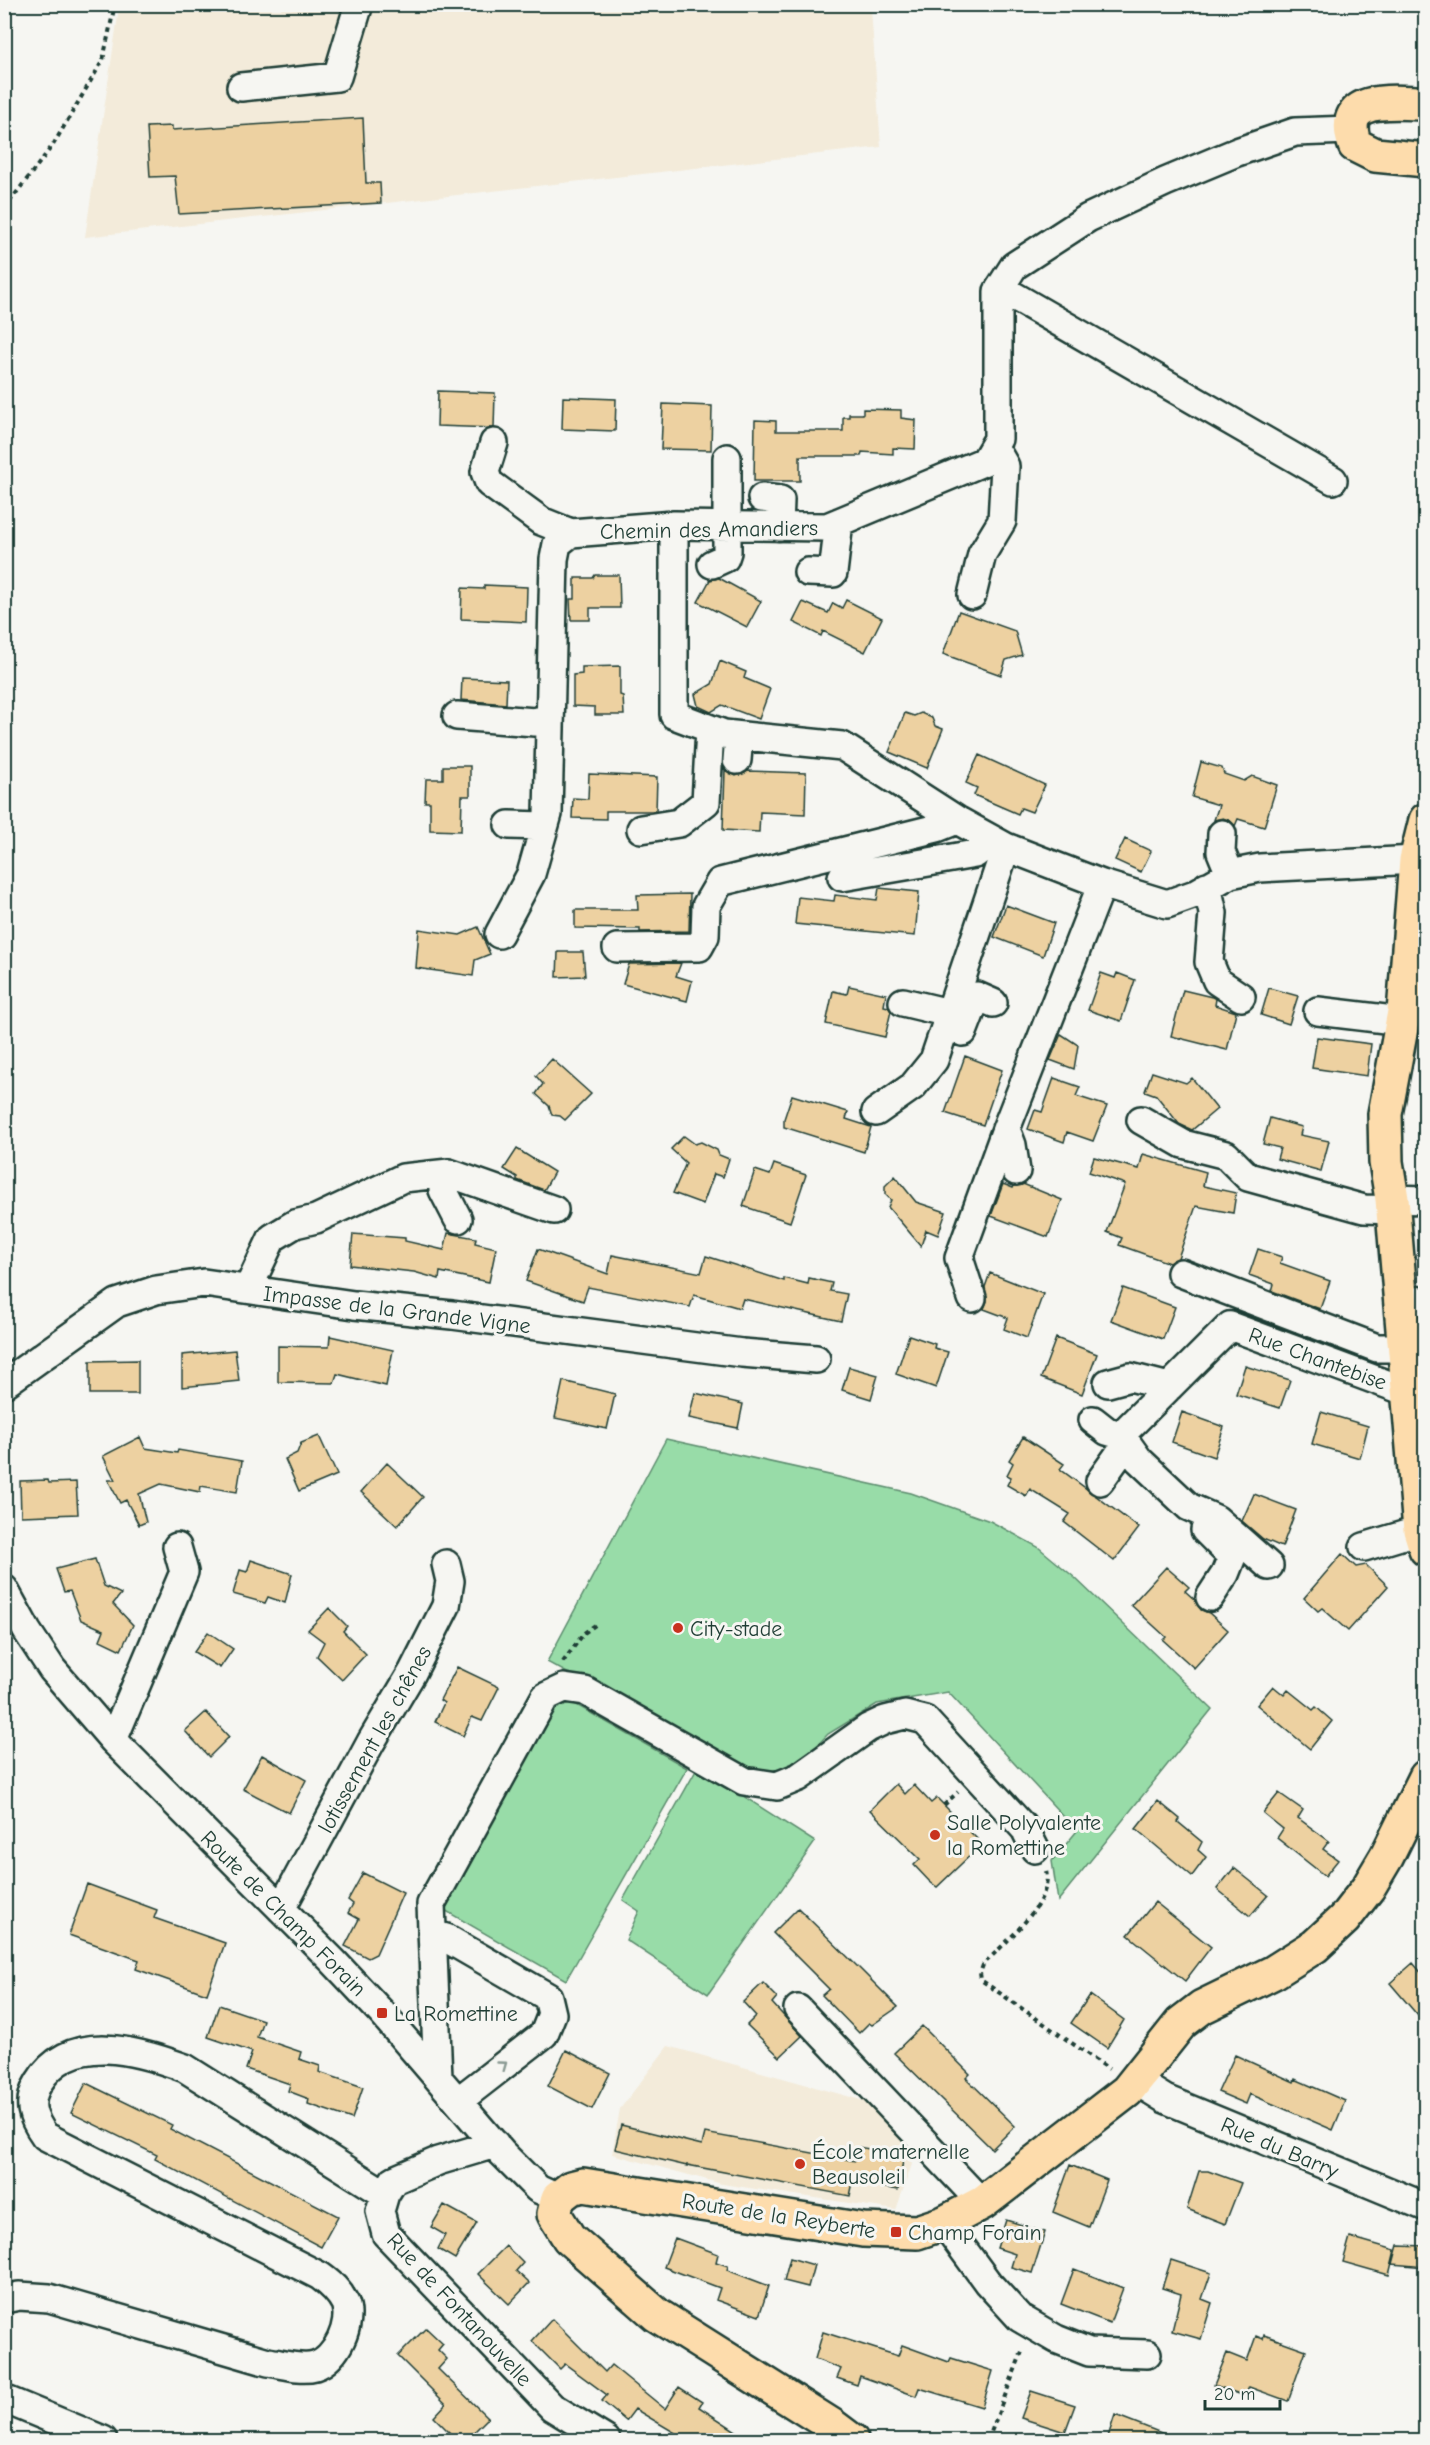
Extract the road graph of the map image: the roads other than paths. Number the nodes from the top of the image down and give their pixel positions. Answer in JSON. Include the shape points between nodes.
{"nodes":[{"id":1,"x":359,"y":4,"type":"edge"},
{"id":2,"x":241,"y":87,"type":"dead end"},
{"id":3,"x":1425,"y":103,"type":"edge"},
{"id":4,"x":1350,"y":130,"type":"junction"},
{"id":5,"x":1425,"y":160,"type":"edge"},
{"id":6,"x":1000,"y":288,"type":"junction"},
{"id":7,"x":494,"y":443,"type":"dead end"},
{"id":8,"x":994,"y":447,"type":"junction"},
{"id":9,"x":727,"y":458,"type":"dead end"},
{"id":10,"x":1332,"y":480,"type":"dead end"},
{"id":11,"x":762,"y":498,"type":"dead end"},
{"id":12,"x":838,"y":522,"type":"junction"},
{"id":13,"x":674,"y":525,"type":"junction"},
{"id":14,"x":728,"y":526,"type":"junction"},
{"id":15,"x":779,"y":526,"type":"junction"},
{"id":16,"x":571,"y":533,"type":"junction"},
{"id":17,"x":712,"y":564,"type":"dead end"},
{"id":18,"x":808,"y":572,"type":"dead end"},
{"id":19,"x":972,"y":595,"type":"dead end"},
{"id":20,"x":457,"y":716,"type":"dead end"},
{"id":21,"x":548,"y":718,"type":"junction"},
{"id":22,"x":710,"y":729,"type":"junction"},
{"id":23,"x":957,"y":820,"type":"junction"},
{"id":24,"x":1425,"y":820,"type":"edge"},
{"id":25,"x":509,"y":825,"type":"dead end"},
{"id":26,"x":543,"y":826,"type":"junction"},
{"id":27,"x":641,"y":829,"type":"dead end"},
{"id":28,"x":1222,"y":834,"type":"dead end"},
{"id":29,"x":999,"y":843,"type":"junction"},
{"id":30,"x":1416,"y":860,"type":"junction"},
{"id":31,"x":842,"y":878,"type":"dead end"},
{"id":32,"x":1219,"y":880,"type":"junction"},
{"id":33,"x":1102,"y":884,"type":"junction"},
{"id":34,"x":499,"y":934,"type":"dead end"},
{"id":35,"x":617,"y":948,"type":"dead end"},
{"id":36,"x":1416,"y":986,"type":"edge"},
{"id":37,"x":1241,"y":997,"type":"dead end"},
{"id":38,"x":903,"y":1002,"type":"dead end"},
{"id":39,"x":993,"y":1003,"type":"dead end"},
{"id":40,"x":1318,"y":1011,"type":"dead end"},
{"id":41,"x":947,"y":1020,"type":"junction"},
{"id":42,"x":1402,"y":1021,"type":"junction"},
{"id":43,"x":876,"y":1112,"type":"dead end"},
{"id":44,"x":1141,"y":1120,"type":"dead end"},
{"id":45,"x":1006,"y":1129,"type":"junction"},
{"id":46,"x":1183,"y":1159,"type":"dead end"},
{"id":47,"x":1016,"y":1171,"type":"dead end"},
{"id":48,"x":1242,"y":1172,"type":"junction"},
{"id":49,"x":449,"y":1173,"type":"junction"},
{"id":50,"x":1425,"y":1200,"type":"edge"},
{"id":51,"x":1392,"y":1205,"type":"junction"},
{"id":52,"x":554,"y":1210,"type":"dead end"},
{"id":53,"x":458,"y":1219,"type":"dead end"},
{"id":54,"x":943,"y":1248,"type":"dead end"},
{"id":55,"x":1182,"y":1273,"type":"dead end"},
{"id":56,"x":248,"y":1289,"type":"junction"},
{"id":57,"x":972,"y":1298,"type":"dead end"},
{"id":58,"x":1413,"y":1301,"type":"edge"},
{"id":59,"x":1404,"y":1348,"type":"junction"},
{"id":60,"x":816,"y":1359,"type":"dead end"},
{"id":61,"x":1108,"y":1383,"type":"dead end"},
{"id":62,"x":4,"y":1384,"type":"edge"},
{"id":63,"x":1169,"y":1387,"type":"junction"},
{"id":64,"x":1408,"y":1392,"type":"junction"},
{"id":65,"x":1093,"y":1420,"type":"dead end"},
{"id":66,"x":1124,"y":1439,"type":"junction"},
{"id":67,"x":1100,"y":1481,"type":"dead end"},
{"id":68,"x":1189,"y":1508,"type":"junction"},
{"id":69,"x":1422,"y":1521,"type":"edge"},
{"id":70,"x":177,"y":1547,"type":"dead end"},
{"id":71,"x":1364,"y":1547,"type":"dead end"},
{"id":72,"x":446,"y":1564,"type":"dead end"},
{"id":73,"x":1269,"y":1566,"type":"dead end"},
{"id":74,"x":4,"y":1589,"type":"edge"},
{"id":75,"x":1210,"y":1597,"type":"dead end"},
{"id":76,"x":113,"y":1740,"type":"junction"},
{"id":77,"x":1425,"y":1777,"type":"edge"},
{"id":78,"x":1035,"y":1849,"type":"road end"},
{"id":79,"x":281,"y":1909,"type":"junction"},
{"id":80,"x":432,"y":1934,"type":"junction"},
{"id":81,"x":798,"y":2009,"type":"dead end"},
{"id":82,"x":438,"y":2078,"type":"junction"},
{"id":83,"x":1131,"y":2086,"type":"junction"},
{"id":84,"x":458,"y":2101,"type":"junction"},
{"id":85,"x":495,"y":2144,"type":"junction"},
{"id":86,"x":385,"y":2194,"type":"junction"},
{"id":87,"x":558,"y":2198,"type":"junction"},
{"id":88,"x":982,"y":2203,"type":"junction"},
{"id":89,"x":1425,"y":2207,"type":"edge"},
{"id":90,"x":944,"y":2223,"type":"junction"},
{"id":91,"x":4,"y":2299,"type":"edge"},
{"id":92,"x":1147,"y":2354,"type":"dead end"},
{"id":93,"x":4,"y":2399,"type":"edge"},
{"id":94,"x":103,"y":2440,"type":"edge"},
{"id":95,"x":606,"y":2440,"type":"edge"},
{"id":96,"x":851,"y":2440,"type":"edge"}],
"edges":[{"from":1,"to":2,"type":"street","via":[[337,77]]},
{"from":3,"to":4,"type":"main road","via":[[1374,103],[1352,116]]},
{"from":4,"to":5,"type":"main road","via":[[1355,145],[1375,155]]},
{"from":4,"to":6,"type":"street","via":[[1295,132],[1165,182],[1069,230],[1014,266]]},
{"from":6,"to":8,"type":"street","via":[[998,440]]},
{"from":6,"to":10,"type":"street"},
{"from":7,"to":16,"type":"street","name":"Chemin des Amandiers","via":[[485,472],[489,483],[541,521]]},
{"from":8,"to":12,"type":"street","name":"Chemin des Amandiers","via":[[985,461]]},
{"from":8,"to":19,"type":"street","via":[[1005,466],[1002,521],[982,554]]},
{"from":9,"to":14,"type":"street"},
{"from":11,"to":15,"type":"street","via":[[780,500]]},
{"from":12,"to":15,"type":"street","name":"Chemin des Amandiers","via":[[826,527]]},
{"from":12,"to":18,"type":"street","via":[[833,573]]},
{"from":13,"to":14,"type":"street","name":"Chemin des Amandiers"},
{"from":13,"to":16,"type":"street","name":"Chemin des Amandiers"},
{"from":13,"to":22,"type":"street","via":[[674,716]]},
{"from":14,"to":15,"type":"street","name":"Chemin des Amandiers"},
{"from":14,"to":17,"type":"street","via":[[725,558]]},
{"from":16,"to":21,"type":"street","via":[[557,544],[554,559]]},
{"from":20,"to":21,"type":"street","via":[[535,722]]},
{"from":21,"to":26,"type":"street","via":[[548,814]]},
{"from":22,"to":23,"type":"street","via":[[738,748],[843,746]]},
{"from":22,"to":27,"type":"street","via":[[696,793],[706,802],[679,823]]},
{"from":23,"to":29,"type":"street"},
{"from":23,"to":35,"type":"street","via":[[720,882],[706,906],[705,936],[699,947]]},
{"from":24,"to":30,"type":"main road"},
{"from":25,"to":26,"type":"street"},
{"from":26,"to":34,"type":"street","via":[[531,874]]},
{"from":28,"to":32,"type":"street"},
{"from":29,"to":31,"type":"street","via":[[975,854]]},
{"from":29,"to":33,"type":"street"},
{"from":29,"to":41,"type":"street"},
{"from":30,"to":32,"type":"street","via":[[1260,868]]},
{"from":30,"to":36,"type":"main road"},
{"from":32,"to":33,"type":"street","via":[[1167,904]]},
{"from":32,"to":37,"type":"street","via":[[1209,962],[1217,981]]},
{"from":33,"to":45,"type":"street"},
{"from":36,"to":42,"type":"main road"},
{"from":38,"to":41,"type":"street"},
{"from":39,"to":41,"type":"street","via":[[977,996],[963,1032]]},
{"from":40,"to":42,"type":"street"},
{"from":41,"to":43,"type":"street","via":[[934,1060],[913,1086]]},
{"from":42,"to":51,"type":"main road","via":[[1385,1114]]},
{"from":44,"to":48,"type":"street","via":[[1183,1144],[1226,1155]]},
{"from":45,"to":47,"type":"street"},
{"from":45,"to":54,"type":"street","via":[[983,1150]]},
{"from":45,"to":57,"type":"street","via":[[958,1258]]},
{"from":46,"to":48,"type":"street"},
{"from":48,"to":51,"type":"street","via":[[1248,1178],[1364,1209]]},
{"from":49,"to":52,"type":"street"},
{"from":49,"to":53,"type":"street","via":[[443,1191]]},
{"from":49,"to":56,"type":"street","via":[[403,1178],[316,1219],[294,1224],[272,1238]]},
{"from":50,"to":51,"type":"street"},
{"from":51,"to":58,"type":"main road"},
{"from":55,"to":59,"type":"street","via":[[1377,1348]]},
{"from":56,"to":60,"type":"street","name":"Impasse de la Grande Vigne","via":[[731,1352]]},
{"from":56,"to":62,"type":"street","name":"Impasse de la Grande Vigne","via":[[204,1283],[156,1290],[117,1303]]},
{"from":58,"to":59,"type":"main road"},
{"from":59,"to":64,"type":"main road"},
{"from":61,"to":63,"type":"street","via":[[1130,1377]]},
{"from":63,"to":64,"type":"street","name":"Rue Chantebise","via":[[1230,1326]]},
{"from":63,"to":66,"type":"street","name":"Rue Chantebise"},
{"from":64,"to":69,"type":"main road"},
{"from":65,"to":66,"type":"street"},
{"from":66,"to":67,"type":"street","name":"Rue Chantebise"},
{"from":66,"to":68,"type":"street","via":[[1139,1460]]},
{"from":68,"to":73,"type":"street","via":[[1216,1519]]},
{"from":68,"to":75,"type":"street","via":[[1231,1559]]},
{"from":69,"to":71,"type":"street"},
{"from":70,"to":76,"type":"street","via":[[184,1572]]},
{"from":72,"to":79,"type":"street","name":"lotissement les chênes","via":[[450,1581],[446,1606]]},
{"from":74,"to":76,"type":"street","name":"Route de Champ Forain","via":[[52,1669]]},
{"from":76,"to":79,"type":"street","name":"Route de Champ Forain"},
{"from":77,"to":83,"type":"main road","name":"Route de la Reyberte","via":[[1387,1856],[1344,1919],[1315,1946],[1274,1972],[1202,2007],[1181,2023]]},
{"from":78,"to":80,"type":"street","via":[[1025,1829],[925,1720],[905,1715],[885,1720],[799,1777],[777,1786],[744,1781],[585,1691],[564,1688],[545,1697],[431,1904]]},
{"from":79,"to":82,"type":"street","name":"Route de Champ Forain","via":[[382,2013]]},
{"from":80,"to":82,"type":"street"},
{"from":84,"to":80,"type":"street","one_way":true,"via":[[544,2034],[552,2014],[548,1996],[446,1938]]},
{"from":81,"to":88,"type":"street"},
{"from":82,"to":84,"type":"street","name":"Route de Champ Forain"},
{"from":83,"to":88,"type":"main road","name":"Route de la Reyberte"},
{"from":83,"to":89,"type":"street","name":"Rue du Barry"},
{"from":84,"to":85,"type":"street","name":"Route de Champ Forain"},
{"from":85,"to":86,"type":"street","via":[[438,2161],[394,2180]]},
{"from":85,"to":87,"type":"street","name":"Route de Champ Forain","via":[[538,2189]]},
{"from":86,"to":91,"type":"street","via":[[185,2068],[118,2049],[67,2055],[47,2069],[31,2104],[34,2121],[45,2136],[320,2276],[335,2287],[346,2306],[343,2335],[330,2358],[314,2366],[295,2367],[49,2298]]},
{"from":86,"to":95,"type":"street","name":"Rue de Fontanouvelle","via":[[380,2211],[386,2234],[552,2407]]},
{"from":87,"to":90,"type":"main road","name":"Route de la Reyberte","via":[[571,2188],[584,2185],[863,2230],[917,2232]]},
{"from":87,"to":96,"type":"main road","via":[[554,2214],[561,2228],[626,2290],[672,2326]]},
{"from":88,"to":90,"type":"main road","name":"Route de la Reyberte"},
{"from":90,"to":92,"type":"street","via":[[988,2283],[1020,2318],[1089,2352]]},
{"from":93,"to":94,"type":"street"}]}
